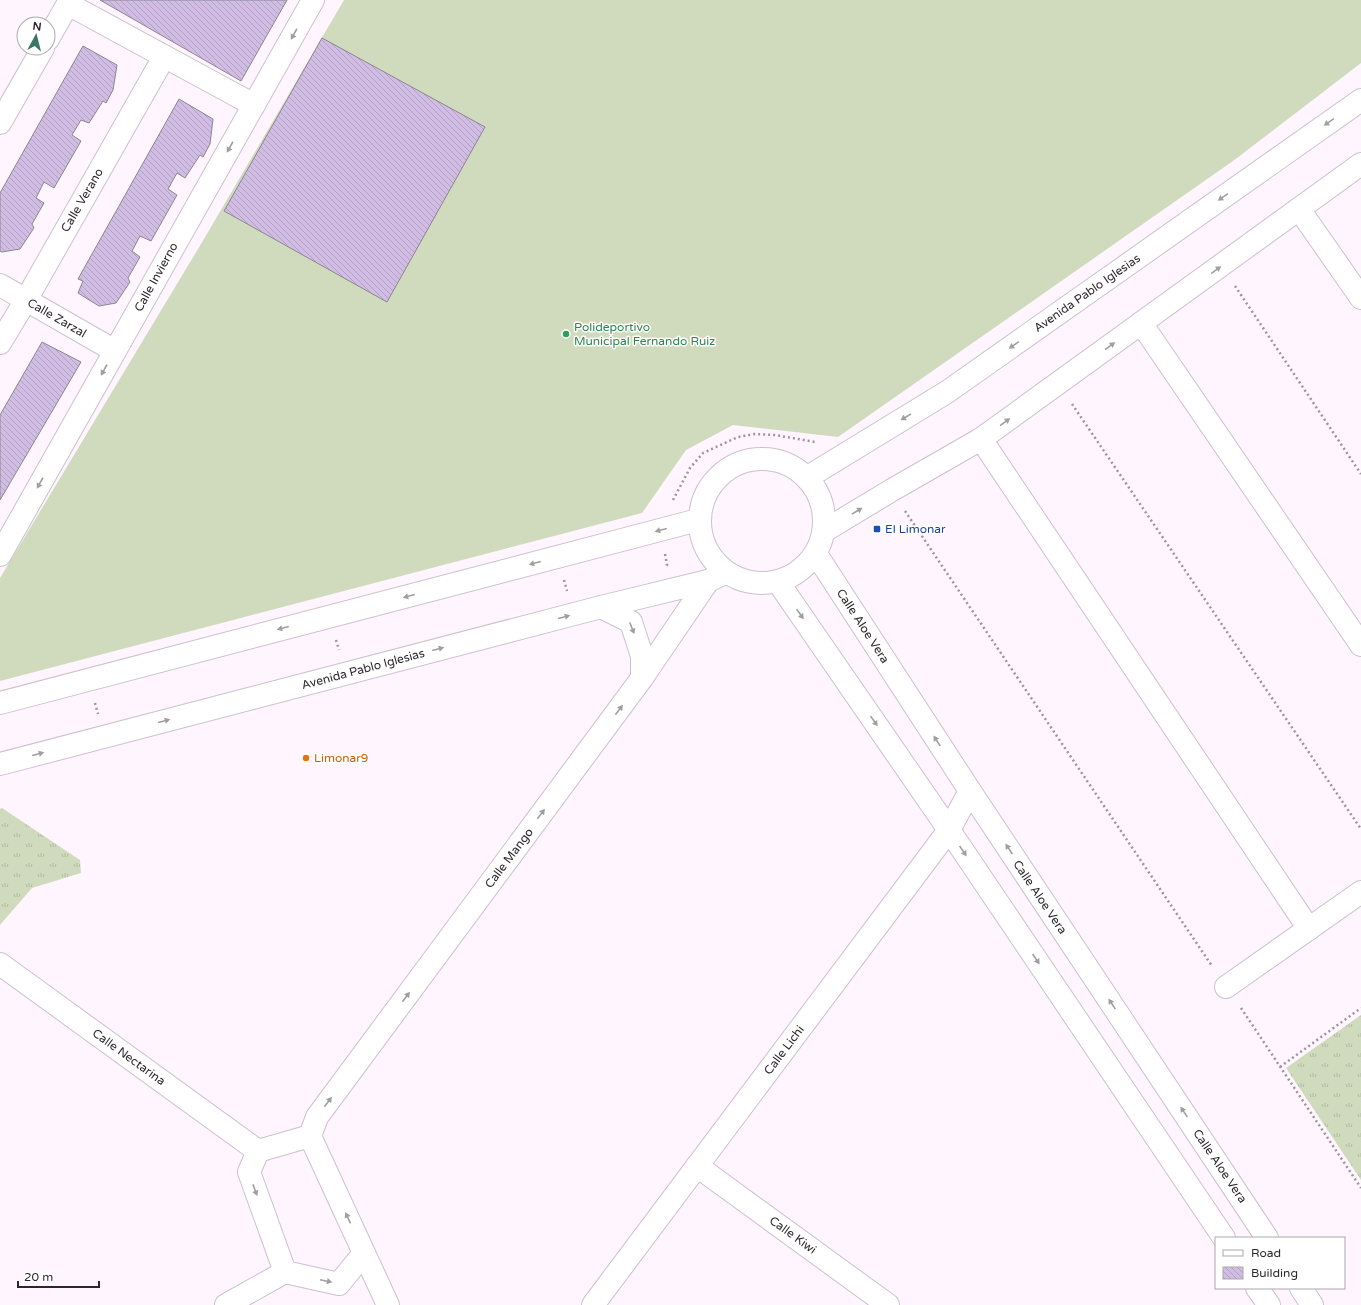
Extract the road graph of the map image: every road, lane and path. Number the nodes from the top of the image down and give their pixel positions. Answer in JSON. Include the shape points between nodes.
{"nodes":[{"id":1,"x":313,"y":0,"type":"edge"},
{"id":2,"x":69,"y":2,"type":"edge"},
{"id":3,"x":56,"y":25,"type":"edge"},
{"id":4,"x":38,"y":56,"type":"edge"},
{"id":5,"x":164,"y":57,"type":"junction"},
{"id":6,"x":1361,"y":100,"type":"edge"},
{"id":7,"x":254,"y":105,"type":"junction"},
{"id":8,"x":0,"y":123,"type":"edge"},
{"id":9,"x":1361,"y":164,"type":"edge"},
{"id":10,"x":1299,"y":209,"type":"junction"},
{"id":11,"x":1221,"y":266,"type":"junction"},
{"id":12,"x":0,"y":285,"type":"edge"},
{"id":13,"x":1361,"y":298,"type":"edge"},
{"id":14,"x":26,"y":300,"type":"junction"},
{"id":15,"x":1141,"y":323,"type":"junction"},
{"id":16,"x":0,"y":343,"type":"edge"},
{"id":17,"x":115,"y":351,"type":"junction"},
{"id":18,"x":1058,"y":384,"type":"junction"},
{"id":19,"x":981,"y":439,"type":"junction"},
{"id":20,"x":1361,"y":474,"type":"edge"},
{"id":21,"x":808,"y":477,"type":"junction"},
{"id":22,"x":892,"y":490,"type":"junction"},
{"id":23,"x":698,"y":520,"type":"junction"},
{"id":24,"x":824,"y":531,"type":"junction"},
{"id":25,"x":816,"y":554,"type":"junction"},
{"id":26,"x":0,"y":555,"type":"edge"},
{"id":27,"x":557,"y":557,"type":"junction"},
{"id":28,"x":717,"y":577,"type":"junction"},
{"id":29,"x":778,"y":582,"type":"junction"},
{"id":30,"x":601,"y":607,"type":"junction"},
{"id":31,"x":574,"y":614,"type":"junction"},
{"id":32,"x":330,"y":616,"type":"junction"},
{"id":33,"x":1361,"y":645,"type":"edge"},
{"id":34,"x":346,"y":673,"type":"junction"},
{"id":35,"x":642,"y":678,"type":"junction"},
{"id":36,"x":88,"y":680,"type":"junction"},
{"id":37,"x":0,"y":702,"type":"edge"},
{"id":38,"x":104,"y":736,"type":"junction"},
{"id":39,"x":0,"y":764,"type":"edge"},
{"id":40,"x":970,"y":791,"type":"junction"},
{"id":41,"x":1361,"y":829,"type":"edge"},
{"id":42,"x":949,"y":830,"type":"junction"},
{"id":43,"x":1361,"y":892,"type":"edge"},
{"id":44,"x":1309,"y":929,"type":"junction"},
{"id":45,"x":0,"y":964,"type":"edge"},
{"id":46,"x":1226,"y":986,"type":"junction"},
{"id":47,"x":1361,"y":1008,"type":"edge"},
{"id":48,"x":1280,"y":1067,"type":"junction"},
{"id":49,"x":310,"y":1136,"type":"junction"},
{"id":50,"x":258,"y":1151,"type":"junction"},
{"id":51,"x":697,"y":1166,"type":"junction"},
{"id":52,"x":1361,"y":1188,"type":"edge"},
{"id":53,"x":1223,"y":1237,"type":"edge"},
{"id":54,"x":1266,"y":1237,"type":"edge"},
{"id":55,"x":364,"y":1253,"type":"junction"},
{"id":56,"x":285,"y":1272,"type":"junction"},
{"id":57,"x":1258,"y":1289,"type":"edge"},
{"id":58,"x":1302,"y":1289,"type":"edge"},
{"id":59,"x":226,"y":1305,"type":"edge"},
{"id":60,"x":388,"y":1305,"type":"edge"},
{"id":61,"x":593,"y":1305,"type":"edge"},
{"id":62,"x":888,"y":1305,"type":"edge"},
{"id":63,"x":1269,"y":1305,"type":"edge"},
{"id":64,"x":1312,"y":1305,"type":"edge"}],
"edges":[{"from":1,"to":7,"type":"street","name":"Calle Invierno","one_way":true},
{"from":2,"to":3,"type":"street"},
{"from":2,"to":5,"type":"street"},
{"from":4,"to":8,"type":"street"},
{"from":5,"to":7,"type":"street"},
{"from":5,"to":14,"type":"street","name":"Calle Verano"},
{"from":6,"to":21,"type":"street","name":"Avenida Pablo Iglesias","one_way":true,"via":[[947,392]]},
{"from":7,"to":17,"type":"street","name":"Calle Invierno","one_way":true},
{"from":9,"to":10,"type":"street"},
{"from":10,"to":11,"type":"street"},
{"from":10,"to":13,"type":"street"},
{"from":15,"to":11,"type":"street","one_way":true},
{"from":11,"to":20,"type":"path"},
{"from":12,"to":14,"type":"street","name":"Calle Zarzal"},
{"from":14,"to":16,"type":"street","name":"Calle Verano"},
{"from":14,"to":17,"type":"street","name":"Calle Zarzal"},
{"from":18,"to":15,"type":"street","one_way":true},
{"from":15,"to":33,"type":"street"},
{"from":17,"to":26,"type":"street","name":"Calle Invierno","one_way":true},
{"from":19,"to":18,"type":"street","one_way":true},
{"from":18,"to":41,"type":"path"},
{"from":19,"to":22,"type":"street"},
{"from":19,"to":44,"type":"street"},
{"from":21,"to":23,"type":"street","via":[[787,463],[763,458],[738,462],[717,476],[703,496]]},
{"from":21,"to":24,"type":"street","via":[[822,502]]},
{"from":24,"to":22,"type":"street","one_way":true},
{"from":22,"to":46,"type":"path"},
{"from":23,"to":27,"type":"street","one_way":true},
{"from":23,"to":28,"type":"street","via":[[705,550]]},
{"from":24,"to":25,"type":"street"},
{"from":25,"to":29,"type":"street","via":[[800,571]]},
{"from":40,"to":25,"type":"street","name":"Calle Aloe Vera","one_way":true},
{"from":27,"to":31,"type":"path"},
{"from":27,"to":32,"type":"street","one_way":true},
{"from":28,"to":29,"type":"street","via":[[751,583]]},
{"from":28,"to":30,"type":"street","name":"Avenida Pablo Iglesias"},
{"from":28,"to":35,"type":"street","name":"Calle Mango"},
{"from":29,"to":42,"type":"street","one_way":true},
{"from":30,"to":31,"type":"street","name":"Avenida Pablo Iglesias"},
{"from":30,"to":35,"type":"street","one_way":true,"via":[[631,622],[642,656]]},
{"from":34,"to":31,"type":"street","name":"Avenida Pablo Iglesias","one_way":true},
{"from":32,"to":34,"type":"path"},
{"from":32,"to":36,"type":"street","one_way":true},
{"from":38,"to":34,"type":"street","name":"Avenida Pablo Iglesias","one_way":true},
{"from":49,"to":35,"type":"street","name":"Calle Mango","one_way":true,"via":[[317,1117]]},
{"from":36,"to":37,"type":"street"},
{"from":36,"to":38,"type":"path"},
{"from":39,"to":38,"type":"street","name":"Avenida Pablo Iglesias","one_way":true},
{"from":40,"to":42,"type":"street","name":"Calle Lichi"},
{"from":54,"to":40,"type":"street","name":"Calle Aloe Vera","one_way":true},
{"from":42,"to":51,"type":"street","name":"Calle Lichi"},
{"from":42,"to":53,"type":"street","one_way":true},
{"from":43,"to":44,"type":"street"},
{"from":44,"to":46,"type":"street"},
{"from":45,"to":50,"type":"street","name":"Calle Nectarina"},
{"from":46,"to":48,"type":"path"},
{"from":47,"to":48,"type":"path"},
{"from":48,"to":52,"type":"path"},
{"from":49,"to":50,"type":"street"},
{"from":55,"to":49,"type":"street","one_way":true},
{"from":50,"to":56,"type":"street","one_way":true,"via":[[249,1172]]},
{"from":51,"to":61,"type":"street","name":"Calle Lichi"},
{"from":51,"to":62,"type":"street","name":"Calle Kiwi"},
{"from":56,"to":55,"type":"street","one_way":true,"via":[[339,1284]]},
{"from":55,"to":60,"type":"street"},
{"from":56,"to":59,"type":"street"},
{"from":57,"to":63,"type":"street"},
{"from":58,"to":64,"type":"street"}]}
